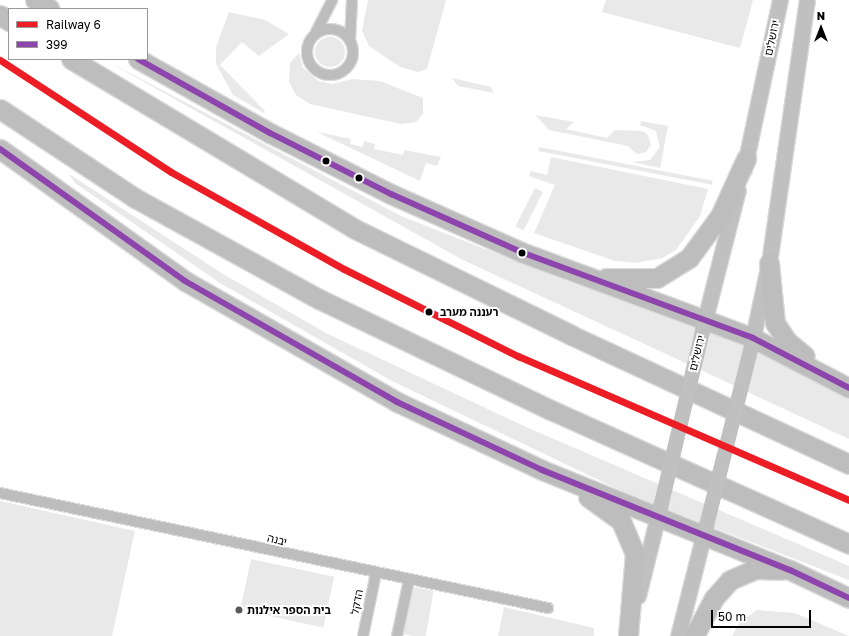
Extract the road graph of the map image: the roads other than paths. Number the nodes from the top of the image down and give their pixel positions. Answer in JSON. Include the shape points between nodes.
{"nodes":[{"id":1,"x":35,"y":0,"type":"edge"},
{"id":2,"x":332,"y":0,"type":"edge"},
{"id":3,"x":352,"y":0,"type":"edge"},
{"id":4,"x":780,"y":0,"type":"edge"},
{"id":5,"x":807,"y":0,"type":"edge"},
{"id":6,"x":48,"y":8,"type":"edge"},
{"id":7,"x":316,"y":32,"type":"junction"},
{"id":8,"x":350,"y":41,"type":"junction"},
{"id":9,"x":73,"y":60,"type":"edge"},
{"id":10,"x":140,"y":60,"type":"edge"},
{"id":11,"x":0,"y":109,"type":"edge"},
{"id":12,"x":0,"y":149,"type":"edge"},
{"id":13,"x":746,"y":159,"type":"junction"},
{"id":14,"x":770,"y":262,"type":"junction"},
{"id":15,"x":585,"y":276,"type":"junction"},
{"id":16,"x":704,"y":323,"type":"junction"},
{"id":17,"x":752,"y":342,"type":"junction"},
{"id":18,"x":842,"y":384,"type":"edge"},
{"id":19,"x":849,"y":464,"type":"edge"},
{"id":20,"x":542,"y":470,"type":"junction"},
{"id":21,"x":0,"y":493,"type":"edge"},
{"id":22,"x":658,"y":511,"type":"junction"},
{"id":23,"x":704,"y":530,"type":"junction"},
{"id":24,"x":849,"y":544,"type":"edge"},
{"id":25,"x":790,"y":570,"type":"junction"},
{"id":26,"x":376,"y":573,"type":"junction"},
{"id":27,"x":409,"y":580,"type":"junction"},
{"id":28,"x":849,"y":598,"type":"edge"},
{"id":29,"x":548,"y":608,"type":"dead end"},
{"id":30,"x":363,"y":636,"type":"edge"},
{"id":31,"x":397,"y":636,"type":"edge"},
{"id":32,"x":628,"y":636,"type":"edge"},
{"id":33,"x":678,"y":636,"type":"edge"},
{"id":34,"x":694,"y":636,"type":"edge"}],
"edges":[{"from":1,"to":6,"type":"highway"},
{"from":2,"to":7,"type":"street"},
{"from":3,"to":8,"type":"street"},
{"from":4,"to":13,"type":"main road","name":"ירושלים"},
{"from":5,"to":14,"type":"main road"},
{"from":7,"to":8,"type":"street","via":[[339,30]]},
{"from":7,"to":8,"type":"street","via":[[308,42],[306,57],[321,74],[337,75],[349,66],[353,51]]},
{"from":9,"to":19,"type":"highway","via":[[353,228],[571,335]]},
{"from":10,"to":15,"type":"highway","via":[[270,133],[391,194]]},
{"from":11,"to":24,"type":"highway","via":[[135,198],[319,299],[551,410]]},
{"from":12,"to":20,"type":"highway","via":[[185,281],[398,402]]},
{"from":13,"to":15,"type":"highway","via":[[706,238],[674,270],[644,279]]},
{"from":13,"to":16,"type":"main road","name":"ירושלים"},
{"from":14,"to":17,"type":"main road"},
{"from":14,"to":18,"type":"highway","via":[[770,296],[780,333]]},
{"from":15,"to":16,"type":"highway"},
{"from":16,"to":17,"type":"highway"},
{"from":16,"to":22,"type":"main road","name":"ירושלים","bridge":true},
{"from":17,"to":18,"type":"highway"},
{"from":17,"to":23,"type":"main road","bridge":true},
{"from":20,"to":22,"type":"highway"},
{"from":20,"to":32,"type":"highway","via":[[602,505],[621,521],[630,536],[635,554]]},
{"from":21,"to":26,"type":"street","name":"יבנה"},
{"from":22,"to":23,"type":"highway"},
{"from":22,"to":32,"type":"main road","name":"ירושלים"},
{"from":23,"to":25,"type":"highway"},
{"from":23,"to":33,"type":"main road"},
{"from":25,"to":28,"type":"highway"},
{"from":25,"to":34,"type":"highway","via":[[756,569],[730,580],[714,598]]},
{"from":26,"to":27,"type":"street","name":"יבנה"},
{"from":26,"to":30,"type":"street","name":"הדקל"},
{"from":27,"to":29,"type":"street","name":"יבנה"},
{"from":27,"to":31,"type":"street"}]}
